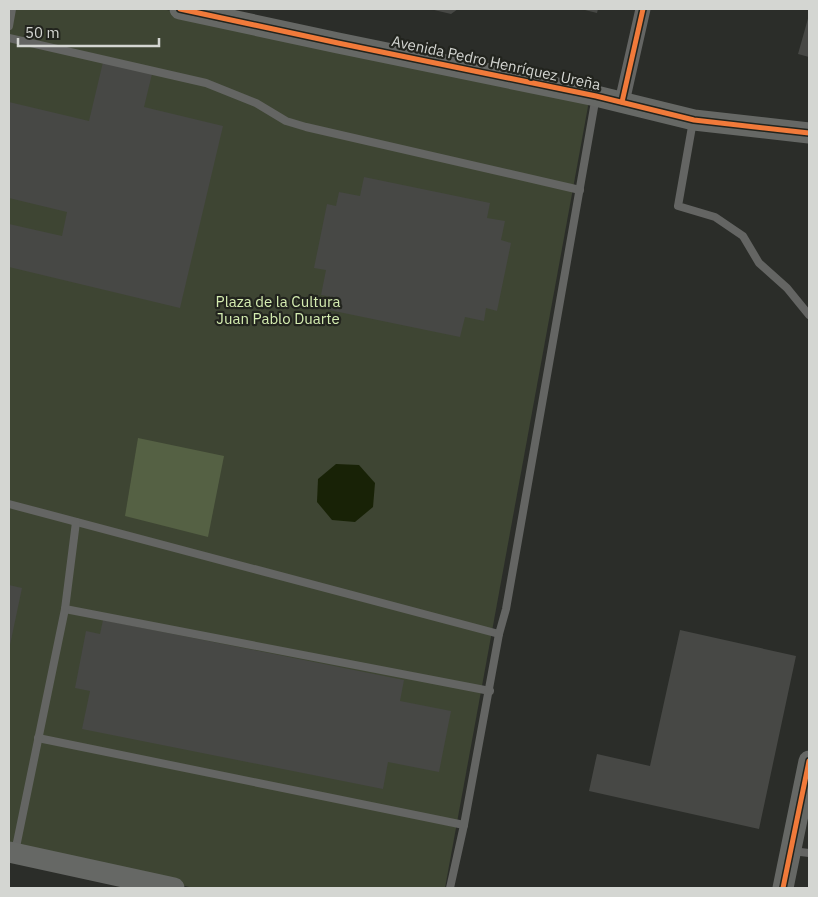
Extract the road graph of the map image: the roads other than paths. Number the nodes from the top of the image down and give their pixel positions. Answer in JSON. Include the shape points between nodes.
{"nodes":[{"id":1,"x":12,"y":9,"type":"edge"},
{"id":2,"x":180,"y":9,"type":"edge"},
{"id":3,"x":643,"y":9,"type":"edge"},
{"id":4,"x":9,"y":26,"type":"edge"},
{"id":5,"x":9,"y":38,"type":"edge"},
{"id":6,"x":596,"y":96,"type":"junction"},
{"id":7,"x":622,"y":102,"type":"junction"},
{"id":8,"x":694,"y":120,"type":"junction"},
{"id":9,"x":809,"y":133,"type":"edge"},
{"id":10,"x":580,"y":190,"type":"junction"},
{"id":11,"x":809,"y":315,"type":"edge"},
{"id":12,"x":9,"y":504,"type":"edge"},
{"id":13,"x":76,"y":522,"type":"junction"},
{"id":14,"x":64,"y":609,"type":"junction"},
{"id":15,"x":499,"y":634,"type":"junction"},
{"id":16,"x":490,"y":692,"type":"junction"},
{"id":17,"x":38,"y":738,"type":"junction"},
{"id":18,"x":809,"y":761,"type":"edge"},
{"id":19,"x":464,"y":825,"type":"junction"},
{"id":20,"x":800,"y":852,"type":"edge"},
{"id":21,"x":12,"y":853,"type":"edge"},
{"id":22,"x":106,"y":881,"type":"edge"},
{"id":23,"x":174,"y":888,"type":"edge"},
{"id":24,"x":450,"y":888,"type":"edge"},
{"id":25,"x":782,"y":888,"type":"edge"}],
"edges":[{"from":1,"to":4,"type":"lane"},
{"from":2,"to":6,"type":"main road","name":"Avenida Pedro Henríquez Ureña"},
{"from":3,"to":7,"type":"street"},
{"from":5,"to":10,"type":"lane","via":[[206,83],[256,103],[286,121],[306,127]]},
{"from":6,"to":7,"type":"main road","name":"Avenida Pedro Henríquez Ureña"},
{"from":6,"to":10,"type":"lane"},
{"from":7,"to":8,"type":"main road","name":"Avenida Pedro Henríquez Ureña"},
{"from":8,"to":9,"type":"main road","name":"Avenida Pedro Henríquez Ureña"},
{"from":8,"to":11,"type":"lane","via":[[678,206],[715,217],[743,236],[759,263],[787,288]]},
{"from":10,"to":15,"type":"lane"},
{"from":12,"to":13,"type":"lane"},
{"from":13,"to":14,"type":"lane"},
{"from":13,"to":15,"type":"lane"},
{"from":14,"to":16,"type":"lane"},
{"from":14,"to":17,"type":"lane"},
{"from":15,"to":16,"type":"lane"},
{"from":16,"to":19,"type":"lane"},
{"from":17,"to":19,"type":"lane"},
{"from":17,"to":21,"type":"lane"},
{"from":18,"to":20,"type":"main road"},
{"from":19,"to":24,"type":"lane"},
{"from":20,"to":25,"type":"main road"},
{"from":21,"to":22,"type":"main road"},
{"from":22,"to":23,"type":"main road"}]}
